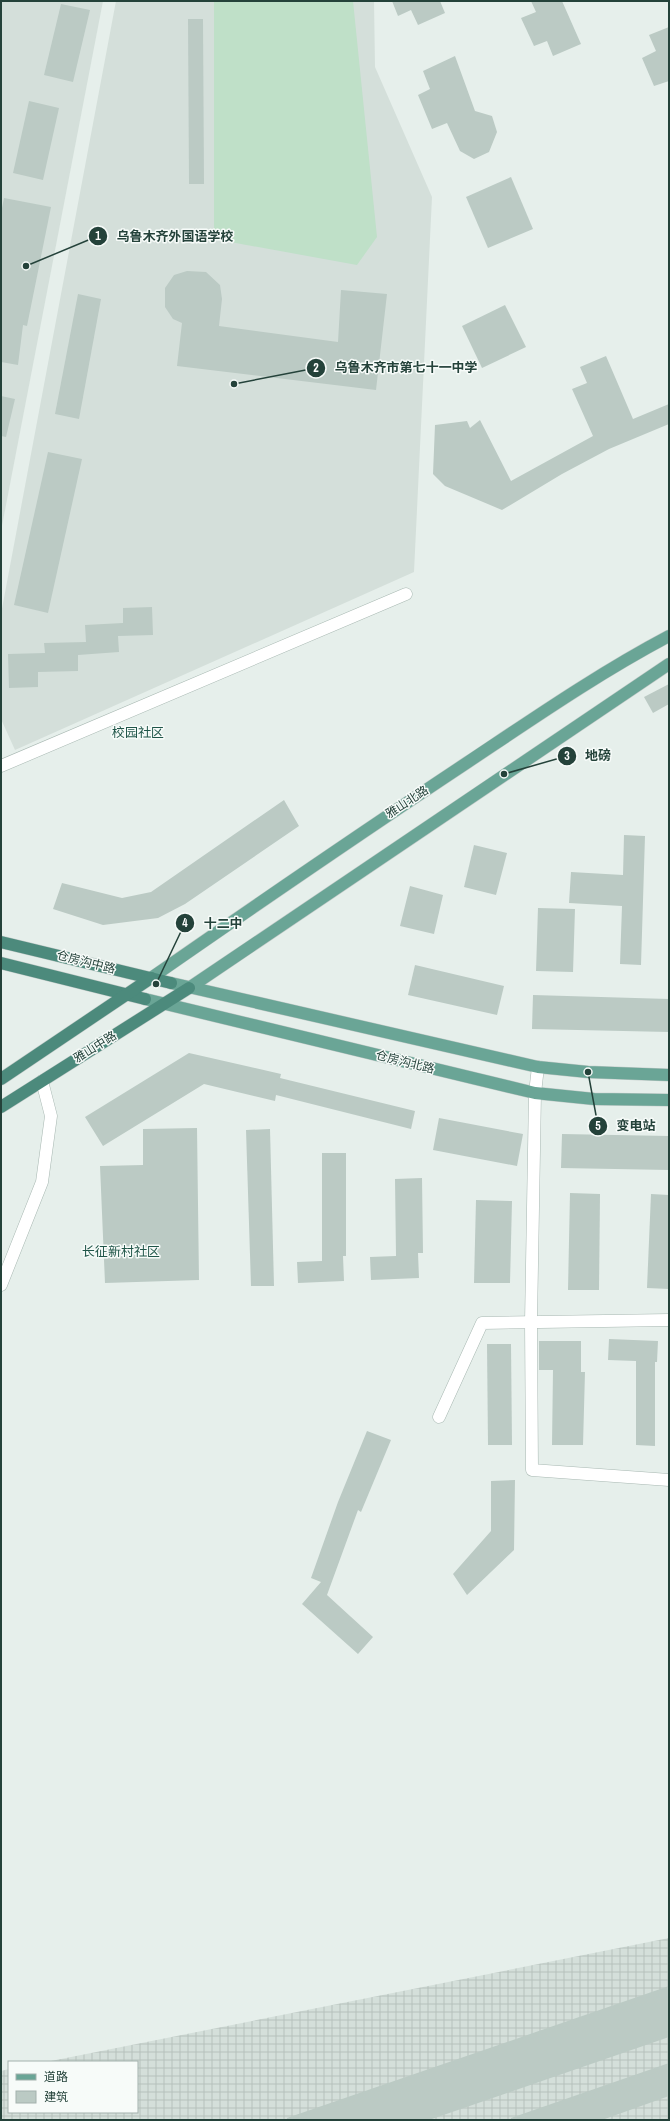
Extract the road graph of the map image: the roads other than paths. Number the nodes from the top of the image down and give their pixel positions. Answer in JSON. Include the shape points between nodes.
{"nodes":[{"id":1,"x":406,"y":594,"type":"dead end"},
{"id":2,"x":669,"y":636,"type":"edge"},
{"id":3,"x":669,"y":664,"type":"edge"},
{"id":4,"x":1,"y":766,"type":"edge"},
{"id":5,"x":1,"y":942,"type":"edge"},
{"id":6,"x":1,"y":963,"type":"edge"},
{"id":7,"x":151,"y":978,"type":"junction"},
{"id":8,"x":171,"y":983,"type":"joint"},
{"id":9,"x":189,"y":988,"type":"junction"},
{"id":10,"x":127,"y":994,"type":"junction"},
{"id":11,"x":145,"y":999,"type":"joint"},
{"id":12,"x":165,"y":1004,"type":"junction"},
{"id":13,"x":538,"y":1067,"type":"junction"},
{"id":14,"x":669,"y":1075,"type":"edge"},
{"id":15,"x":1,"y":1079,"type":"edge"},
{"id":16,"x":42,"y":1081,"type":"junction"},
{"id":17,"x":535,"y":1093,"type":"junction"},
{"id":18,"x":669,"y":1100,"type":"edge"},
{"id":19,"x":1,"y":1107,"type":"edge"},
{"id":20,"x":1,"y":1285,"type":"edge"},
{"id":21,"x":669,"y":1320,"type":"edge"},
{"id":22,"x":531,"y":1322,"type":"junction"},
{"id":23,"x":439,"y":1417,"type":"dead end"},
{"id":24,"x":669,"y":1480,"type":"edge"}],
"edges":[{"from":1,"to":4,"type":"street"},
{"from":2,"to":7,"type":"main road","name":"雅山北路","via":[[625,659],[499,742],[318,862]]},
{"from":3,"to":9,"type":"main road"},
{"from":5,"to":7,"type":"highway","name":"仓房沟中路"},
{"from":6,"to":10,"type":"highway","name":"仓房沟中路"},
{"from":7,"to":8,"type":"highway","name":"仓房沟中路"},
{"from":7,"to":10,"type":"highway","name":"雅山中路"},
{"from":8,"to":9,"type":"main road","name":"仓房沟北路"},
{"from":9,"to":12,"type":"highway","name":"雅山中路"},
{"from":9,"to":13,"type":"main road","name":"仓房沟北路"},
{"from":10,"to":11,"type":"highway","name":"仓房沟中路"},
{"from":10,"to":15,"type":"highway","name":"雅山中路"},
{"from":11,"to":12,"type":"main road","name":"仓房沟北路"},
{"from":12,"to":16,"type":"highway","name":"雅山中路"},
{"from":12,"to":17,"type":"main road","name":"仓房沟北路"},
{"from":13,"to":14,"type":"main road","name":"仓房沟北路"},
{"from":13,"to":17,"type":"street"},
{"from":16,"to":19,"type":"highway","name":"雅山中路"},
{"from":16,"to":20,"type":"street","via":[[51,1116],[42,1182]]},
{"from":17,"to":18,"type":"main road","name":"仓房沟北路","via":[[594,1099]]},
{"from":17,"to":22,"type":"street"},
{"from":21,"to":22,"type":"street"},
{"from":22,"to":23,"type":"street","via":[[482,1323]]},
{"from":22,"to":24,"type":"street","via":[[532,1470]]}]}
